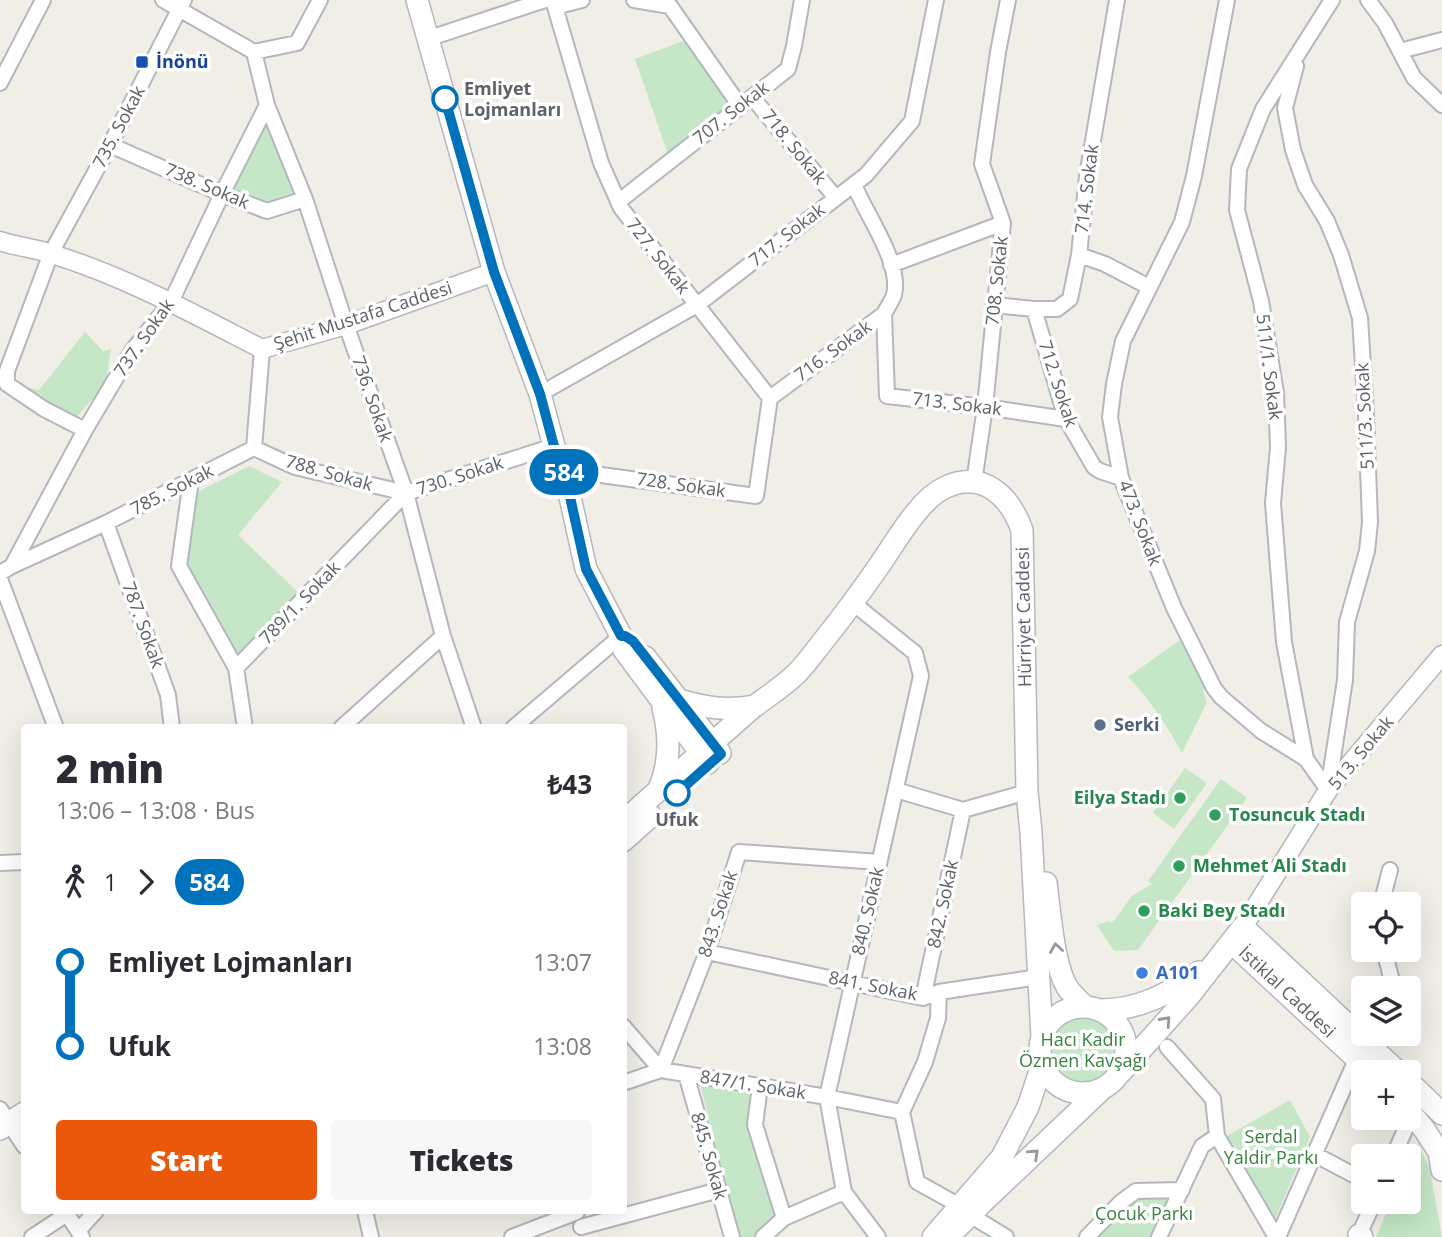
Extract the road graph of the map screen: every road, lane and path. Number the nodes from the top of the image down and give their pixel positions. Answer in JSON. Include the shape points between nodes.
{"nodes":[{"id":1,"x":43,"y":0,"type":"edge"},
{"id":2,"x":163,"y":0,"type":"edge"},
{"id":3,"x":320,"y":0,"type":"edge"},
{"id":4,"x":417,"y":0,"type":"edge"},
{"id":5,"x":582,"y":0,"type":"edge"},
{"id":6,"x":634,"y":0,"type":"edge"},
{"id":7,"x":802,"y":0,"type":"edge"},
{"id":8,"x":936,"y":0,"type":"edge"},
{"id":9,"x":1008,"y":0,"type":"edge"},
{"id":10,"x":1117,"y":0,"type":"edge"},
{"id":11,"x":1227,"y":0,"type":"edge"},
{"id":12,"x":1332,"y":0,"type":"edge"},
{"id":13,"x":1368,"y":0,"type":"edge"},
{"id":14,"x":551,"y":2,"type":"edge"},
{"id":15,"x":182,"y":5,"type":"edge"},
{"id":16,"x":427,"y":39,"type":"junction"},
{"id":17,"x":1442,"y":40,"type":"edge"},
{"id":18,"x":1400,"y":51,"type":"junction"},
{"id":19,"x":254,"y":52,"type":"junction"},
{"id":20,"x":1299,"y":55,"type":"junction"},
{"id":21,"x":0,"y":83,"type":"edge"},
{"id":22,"x":752,"y":97,"type":"junction"},
{"id":23,"x":267,"y":105,"type":"junction"},
{"id":24,"x":1442,"y":105,"type":"edge"},
{"id":25,"x":740,"y":106,"type":"junction"},
{"id":26,"x":110,"y":145,"type":"junction"},
{"id":27,"x":854,"y":184,"type":"junction"},
{"id":28,"x":222,"y":194,"type":"junction"},
{"id":29,"x":836,"y":198,"type":"junction"},
{"id":30,"x":306,"y":199,"type":"junction"},
{"id":31,"x":618,"y":202,"type":"junction"},
{"id":32,"x":1003,"y":223,"type":"junction"},
{"id":33,"x":1,"y":242,"type":"edge"},
{"id":34,"x":51,"y":253,"type":"junction"},
{"id":35,"x":1079,"y":255,"type":"junction"},
{"id":36,"x":891,"y":265,"type":"junction"},
{"id":37,"x":494,"y":272,"type":"junction"},
{"id":38,"x":1149,"y":287,"type":"junction"},
{"id":39,"x":171,"y":302,"type":"junction"},
{"id":40,"x":994,"y":304,"type":"junction"},
{"id":41,"x":697,"y":305,"type":"junction"},
{"id":42,"x":1034,"y":309,"type":"junction"},
{"id":43,"x":884,"y":314,"type":"junction"},
{"id":44,"x":346,"y":325,"type":"junction"},
{"id":45,"x":262,"y":349,"type":"junction"},
{"id":46,"x":540,"y":394,"type":"junction"},
{"id":47,"x":769,"y":398,"type":"junction"},
{"id":48,"x":985,"y":407,"type":"junction"},
{"id":49,"x":1066,"y":419,"type":"junction"},
{"id":50,"x":85,"y":430,"type":"junction"},
{"id":51,"x":554,"y":446,"type":"junction"},
{"id":52,"x":254,"y":448,"type":"junction"},
{"id":53,"x":564,"y":470,"type":"junction"},
{"id":54,"x":1121,"y":478,"type":"junction"},
{"id":55,"x":191,"y":480,"type":"junction"},
{"id":56,"x":974,"y":482,"type":"junction"},
{"id":57,"x":405,"y":493,"type":"junction"},
{"id":58,"x":106,"y":523,"type":"junction"},
{"id":59,"x":4,"y":573,"type":"edge"},
{"id":60,"x":853,"y":603,"type":"junction"},
{"id":61,"x":443,"y":636,"type":"junction"},
{"id":62,"x":621,"y":636,"type":"junction"},
{"id":63,"x":1442,"y":655,"type":"edge"},
{"id":64,"x":236,"y":668,"type":"junction"},
{"id":65,"x":799,"y":672,"type":"junction"},
{"id":66,"x":670,"y":701,"type":"junction"},
{"id":67,"x":755,"y":706,"type":"junction"},
{"id":68,"x":55,"y":724,"type":"edge"},
{"id":69,"x":172,"y":724,"type":"edge"},
{"id":70,"x":244,"y":724,"type":"edge"},
{"id":71,"x":345,"y":724,"type":"edge"},
{"id":72,"x":473,"y":724,"type":"edge"},
{"id":73,"x":518,"y":724,"type":"edge"},
{"id":74,"x":711,"y":754,"type":"junction"},
{"id":75,"x":1306,"y":759,"type":"junction"},
{"id":76,"x":895,"y":790,"type":"junction"},
{"id":77,"x":1328,"y":790,"type":"junction"},
{"id":78,"x":658,"y":791,"type":"junction"},
{"id":79,"x":1027,"y":792,"type":"junction"},
{"id":80,"x":963,"y":810,"type":"junction"},
{"id":81,"x":627,"y":818,"type":"edge"},
{"id":82,"x":1031,"y":832,"type":"junction"},
{"id":83,"x":627,"y":837,"type":"edge"},
{"id":84,"x":21,"y":862,"type":"edge"},
{"id":85,"x":879,"y":862,"type":"junction"},
{"id":86,"x":0,"y":863,"type":"edge"},
{"id":87,"x":1390,"y":870,"type":"dead end"},
{"id":88,"x":1384,"y":892,"type":"edge"},
{"id":89,"x":1237,"y":934,"type":"junction"},
{"id":90,"x":707,"y":952,"type":"junction"},
{"id":91,"x":1039,"y":977,"type":"junction"},
{"id":92,"x":852,"y":983,"type":"junction"},
{"id":93,"x":939,"y":992,"type":"junction"},
{"id":94,"x":923,"y":998,"type":"junction"},
{"id":95,"x":1093,"y":1009,"type":"junction"},
{"id":96,"x":627,"y":1031,"type":"edge"},
{"id":97,"x":1351,"y":1033,"type":"edge"},
{"id":98,"x":1042,"y":1037,"type":"junction"},
{"id":99,"x":1365,"y":1046,"type":"edge"},
{"id":100,"x":1366,"y":1046,"type":"edge"},
{"id":101,"x":1167,"y":1047,"type":"dead end"},
{"id":102,"x":1383,"y":1060,"type":"edge"},
{"id":103,"x":1042,"y":1065,"type":"junction"},
{"id":104,"x":661,"y":1070,"type":"junction"},
{"id":105,"x":1121,"y":1072,"type":"junction"},
{"id":106,"x":685,"y":1074,"type":"junction"},
{"id":107,"x":627,"y":1082,"type":"edge"},
{"id":108,"x":761,"y":1086,"type":"junction"},
{"id":109,"x":1100,"y":1091,"type":"junction"},
{"id":110,"x":1421,"y":1094,"type":"edge"},
{"id":111,"x":827,"y":1097,"type":"junction"},
{"id":112,"x":902,"y":1112,"type":"junction"},
{"id":113,"x":1442,"y":1114,"type":"edge"},
{"id":114,"x":9,"y":1118,"type":"edge"},
{"id":115,"x":1421,"y":1126,"type":"edge"},
{"id":116,"x":1217,"y":1136,"type":"junction"},
{"id":117,"x":21,"y":1140,"type":"edge"},
{"id":118,"x":1314,"y":1154,"type":"junction"},
{"id":119,"x":1442,"y":1170,"type":"edge"},
{"id":120,"x":1351,"y":1174,"type":"edge"},
{"id":121,"x":719,"y":1189,"type":"junction"},
{"id":122,"x":1182,"y":1190,"type":"junction"},
{"id":123,"x":844,"y":1192,"type":"junction"},
{"id":124,"x":971,"y":1204,"type":"junction"},
{"id":125,"x":627,"y":1211,"type":"edge"},
{"id":126,"x":63,"y":1214,"type":"edge"},
{"id":127,"x":67,"y":1214,"type":"edge"},
{"id":128,"x":94,"y":1214,"type":"edge"},
{"id":129,"x":366,"y":1214,"type":"edge"},
{"id":130,"x":614,"y":1214,"type":"edge"},
{"id":131,"x":1369,"y":1214,"type":"edge"},
{"id":132,"x":784,"y":1218,"type":"junction"},
{"id":133,"x":580,"y":1222,"type":"edge"},
{"id":134,"x":80,"y":1234,"type":"edge"},
{"id":135,"x":1360,"y":1236,"type":"edge"},
{"id":136,"x":32,"y":1237,"type":"edge"},
{"id":137,"x":372,"y":1237,"type":"edge"},
{"id":138,"x":512,"y":1237,"type":"edge"},
{"id":139,"x":732,"y":1237,"type":"edge"},
{"id":140,"x":764,"y":1237,"type":"edge"},
{"id":141,"x":878,"y":1237,"type":"edge"},
{"id":142,"x":933,"y":1237,"type":"edge"},
{"id":143,"x":948,"y":1237,"type":"edge"},
{"id":144,"x":1006,"y":1237,"type":"edge"},
{"id":145,"x":1087,"y":1237,"type":"edge"},
{"id":146,"x":1159,"y":1237,"type":"edge"},
{"id":147,"x":1277,"y":1237,"type":"edge"}],
"edges":[{"from":1,"to":21,"type":"street"},
{"from":2,"to":15,"type":"street"},
{"from":3,"to":19,"type":"street","via":[[297,43]]},
{"from":4,"to":16,"type":"main road"},
{"from":5,"to":14,"type":"street"},
{"from":6,"to":25,"type":"street","via":[[670,6]]},
{"from":7,"to":22,"type":"street","name":"707. Sokak","via":[[788,69]]},
{"from":8,"to":27,"type":"street","name":"717. Sokak","via":[[912,121]]},
{"from":9,"to":32,"type":"street","name":"708. Sokak","via":[[982,164]]},
{"from":10,"to":35,"type":"street","name":"714. Sokak","via":[[1087,176]]},
{"from":11,"to":38,"type":"street","name":"473. Sokak","via":[[1194,176],[1181,222]]},
{"from":12,"to":20,"type":"street","name":"511/1. Sokak"},
{"from":13,"to":18,"type":"street"},
{"from":14,"to":16,"type":"street"},
{"from":14,"to":31,"type":"street","name":"727. Sokak","via":[[601,163]]},
{"from":15,"to":19,"type":"street"},
{"from":15,"to":26,"type":"street","name":"735. Sokak"},
{"from":16,"to":37,"type":"main road"},
{"from":17,"to":18,"type":"street"},
{"from":18,"to":24,"type":"street","via":[[1414,78]]},
{"from":19,"to":23,"type":"street","name":"736. Sokak"},
{"from":20,"to":75,"type":"street","name":"511/1. Sokak","via":[[1263,109],[1239,169],[1237,210],[1261,301],[1276,393],[1273,503],[1284,642]]},
{"from":20,"to":77,"type":"street","name":"511/3. Sokak","via":[[1286,108],[1293,150],[1305,185],[1332,232],[1360,318],[1366,414],[1370,522],[1348,622],[1345,680]]},
{"from":22,"to":25,"type":"street","name":"707. Sokak"},
{"from":22,"to":29,"type":"street","name":"718. Sokak"},
{"from":23,"to":28,"type":"street","name":"737. Sokak"},
{"from":23,"to":30,"type":"street","name":"736. Sokak"},
{"from":25,"to":31,"type":"street","name":"707. Sokak"},
{"from":26,"to":28,"type":"street","name":"738. Sokak"},
{"from":26,"to":34,"type":"street","name":"735. Sokak"},
{"from":27,"to":29,"type":"street","name":"717. Sokak"},
{"from":27,"to":36,"type":"street","name":"716. Sokak"},
{"from":28,"to":30,"type":"street","name":"738. Sokak","via":[[267,211]]},
{"from":28,"to":39,"type":"street","name":"737. Sokak"},
{"from":29,"to":41,"type":"street","name":"717. Sokak"},
{"from":30,"to":44,"type":"street","name":"736. Sokak"},
{"from":31,"to":41,"type":"street","name":"727. Sokak"},
{"from":32,"to":36,"type":"street"},
{"from":32,"to":40,"type":"street","name":"708. Sokak"},
{"from":33,"to":34,"type":"street","name":"Şehit Mustafa Caddesi"},
{"from":34,"to":39,"type":"street","name":"Şehit Mustafa Caddesi"},
{"from":34,"to":50,"type":"street","name":"735. Sokak","via":[[8,368],[7,384]]},
{"from":35,"to":38,"type":"street"},
{"from":35,"to":42,"type":"street","name":"714. Sokak","via":[[1070,299],[1057,309]]},
{"from":36,"to":43,"type":"street","name":"716. Sokak","via":[[894,295]]},
{"from":37,"to":44,"type":"street","name":"Şehit Mustafa Caddesi"},
{"from":37,"to":46,"type":"main road"},
{"from":38,"to":54,"type":"street","name":"473. Sokak","via":[[1124,341],[1114,384],[1110,417]]},
{"from":39,"to":45,"type":"street","name":"Şehit Mustafa Caddesi"},
{"from":39,"to":50,"type":"street","name":"737. Sokak","via":[[132,351]]},
{"from":40,"to":42,"type":"street","name":"714. Sokak"},
{"from":40,"to":48,"type":"street","name":"708. Sokak"},
{"from":41,"to":46,"type":"street","name":"717. Sokak"},
{"from":41,"to":47,"type":"street","name":"727. Sokak"},
{"from":42,"to":49,"type":"street","name":"712. Sokak"},
{"from":43,"to":47,"type":"street","name":"716. Sokak"},
{"from":43,"to":48,"type":"street","name":"713. Sokak","via":[[887,396]]},
{"from":44,"to":45,"type":"street","name":"Şehit Mustafa Caddesi"},
{"from":44,"to":57,"type":"street","name":"736. Sokak"},
{"from":45,"to":52,"type":"street"},
{"from":46,"to":51,"type":"main road"},
{"from":47,"to":53,"type":"street","name":"728. Sokak","via":[[756,496]]},
{"from":48,"to":49,"type":"street","name":"713. Sokak"},
{"from":48,"to":56,"type":"street","name":"708. Sokak"},
{"from":49,"to":54,"type":"street","name":"712. Sokak","via":[[1094,467]]},
{"from":50,"to":59,"type":"street","name":"737. Sokak"},
{"from":51,"to":53,"type":"main road"},
{"from":51,"to":57,"type":"street","name":"730. Sokak"},
{"from":52,"to":55,"type":"street","name":"785. Sokak"},
{"from":52,"to":57,"type":"street","name":"788. Sokak","via":[[295,467]]},
{"from":53,"to":62,"type":"main road","via":[[586,569]]},
{"from":54,"to":75,"type":"street","name":"473. Sokak","via":[[1174,608],[1214,688],[1261,731]]},
{"from":55,"to":58,"type":"street","name":"785. Sokak"},
{"from":55,"to":64,"type":"street","via":[[179,566]]},
{"from":56,"to":60,"type":"main road","via":[[947,486],[921,507]]},
{"from":56,"to":79,"type":"main road","name":"Hürriyet Caddesi","via":[[999,492],[1022,530]]},
{"from":57,"to":61,"type":"street","name":"736. Sokak"},
{"from":57,"to":64,"type":"street","name":"789/1. Sokak"},
{"from":58,"to":59,"type":"street","name":"785. Sokak"},
{"from":58,"to":69,"type":"street","name":"787. Sokak","via":[[168,695]]},
{"from":59,"to":68,"type":"street"},
{"from":60,"to":65,"type":"main road"},
{"from":60,"to":76,"type":"street","name":"840. Sokak","via":[[915,653],[921,676]]},
{"from":61,"to":71,"type":"street"},
{"from":61,"to":72,"type":"street","name":"736. Sokak"},
{"from":62,"to":66,"type":"main road","via":[[624,650]]},
{"from":62,"to":73,"type":"street"},
{"from":63,"to":77,"type":"street","name":"513. Sokak"},
{"from":64,"to":70,"type":"street"},
{"from":65,"to":67,"type":"main road"},
{"from":65,"to":74,"type":"main road","via":[[790,694]]},
{"from":66,"to":67,"type":"main road","via":[[709,708]]},
{"from":66,"to":74,"type":"main road"},
{"from":66,"to":78,"type":"main road","via":[[666,769]]},
{"from":67,"to":74,"type":"main road"},
{"from":74,"to":78,"type":"main road"},
{"from":74,"to":83,"type":"main road"},
{"from":75,"to":77,"type":"street","name":"473. Sokak"},
{"from":76,"to":80,"type":"street"},
{"from":76,"to":85,"type":"street","name":"840. Sokak"},
{"from":77,"to":89,"type":"street","name":"513. Sokak"},
{"from":78,"to":81,"type":"main road"},
{"from":79,"to":80,"type":"street"},
{"from":79,"to":82,"type":"main road","name":"Hürriyet Caddesi"},
{"from":80,"to":94,"type":"street","name":"842. Sokak"},
{"from":82,"to":91,"type":"main road"},
{"from":95,"to":82,"type":"main road","one_way":true,"via":[[1074,996],[1062,976],[1042,856]]},
{"from":84,"to":86,"type":"street"},
{"from":85,"to":90,"type":"street","name":"843. Sokak","via":[[738,852]]},
{"from":85,"to":92,"type":"street","name":"840. Sokak"},
{"from":87,"to":88,"type":"street"},
{"from":89,"to":95,"type":"main road","via":[[1178,987],[1118,1010]]},
{"from":89,"to":97,"type":"main road","name":"İstiklal Caddesi"},
{"from":105,"to":89,"type":"main road","one_way":true},
{"from":90,"to":92,"type":"street","name":"841. Sokak"},
{"from":90,"to":104,"type":"street","name":"843. Sokak"},
{"from":91,"to":93,"type":"street","name":"841. Sokak"},
{"from":91,"to":98,"type":"main road"},
{"from":92,"to":94,"type":"street","name":"841. Sokak"},
{"from":92,"to":111,"type":"street","name":"840. Sokak"},
{"from":93,"to":94,"type":"street","name":"841. Sokak"},
{"from":93,"to":112,"type":"street","via":[[938,1018],[925,1062]]},
{"from":95,"to":98,"type":"main road","via":[[1072,1008],[1059,1014]]},
{"from":95,"to":105,"type":"main road","via":[[1112,1018],[1122,1030],[1126,1058]]},
{"from":96,"to":104,"type":"street"},
{"from":98,"to":103,"type":"main road"},
{"from":99,"to":118,"type":"street"},
{"from":100,"to":102,"type":"main road","name":"İstiklal Caddesi"},
{"from":101,"to":116,"type":"street","via":[[1213,1099]]},
{"from":103,"to":109,"type":"main road","via":[[1059,1087],[1072,1093]]},
{"from":103,"to":124,"type":"main road","via":[[1028,1107]]},
{"from":104,"to":106,"type":"street","name":"847/1. Sokak"},
{"from":104,"to":107,"type":"street"},
{"from":105,"to":109,"type":"main road"},
{"from":106,"to":108,"type":"street","name":"847/1. Sokak"},
{"from":106,"to":121,"type":"street","name":"845. Sokak"},
{"from":108,"to":111,"type":"street","name":"847/1. Sokak"},
{"from":108,"to":132,"type":"street","via":[[755,1125]]},
{"from":124,"to":109,"type":"main road","one_way":true},
{"from":110,"to":113,"type":"main road"},
{"from":111,"to":112,"type":"street","name":"847/1. Sokak"},
{"from":111,"to":123,"type":"street","name":"840. Sokak"},
{"from":112,"to":124,"type":"street","via":[[917,1182]]},
{"from":114,"to":117,"type":"street"},
{"from":115,"to":119,"type":"main road","via":[[1439,1152]]},
{"from":116,"to":122,"type":"street","via":[[1202,1146]]},
{"from":116,"to":147,"type":"street"},
{"from":118,"to":120,"type":"street"},
{"from":118,"to":147,"type":"street"},
{"from":121,"to":125,"type":"street"},
{"from":121,"to":139,"type":"street","name":"845. Sokak"},
{"from":122,"to":145,"type":"street","via":[[1136,1191]]},
{"from":122,"to":146,"type":"street"},
{"from":123,"to":132,"type":"street"},
{"from":123,"to":141,"type":"street","name":"840. Sokak"},
{"from":124,"to":142,"type":"main road"},
{"from":124,"to":143,"type":"main road"},
{"from":124,"to":144,"type":"street"},
{"from":126,"to":136,"type":"street"},
{"from":127,"to":134,"type":"street"},
{"from":128,"to":134,"type":"street"},
{"from":129,"to":137,"type":"street"},
{"from":130,"to":133,"type":"street"},
{"from":131,"to":135,"type":"street"},
{"from":132,"to":140,"type":"street"},
{"from":133,"to":138,"type":"street"}]}
